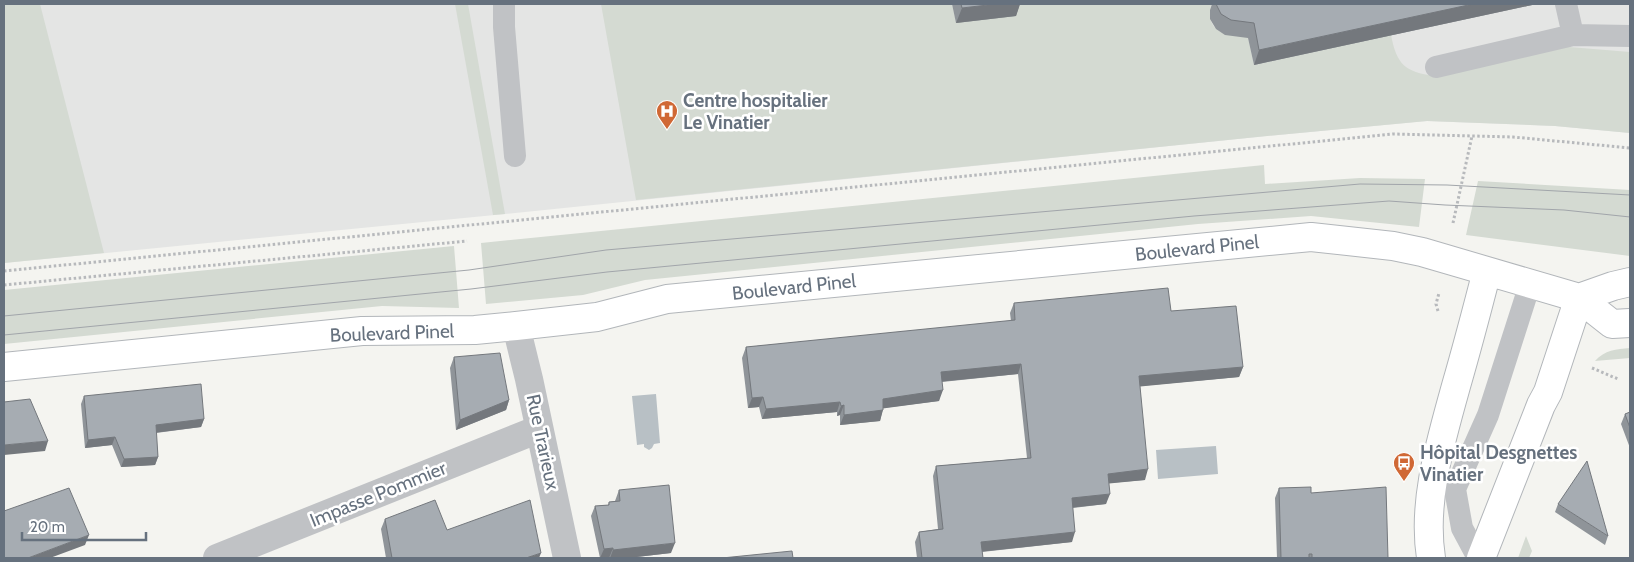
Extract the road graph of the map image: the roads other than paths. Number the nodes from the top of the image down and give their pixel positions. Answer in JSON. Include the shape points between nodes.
{"nodes":[{"id":1,"x":504,"y":4,"type":"edge"},
{"id":2,"x":1566,"y":4,"type":"edge"},
{"id":3,"x":1574,"y":35,"type":"junction"},
{"id":4,"x":1630,"y":36,"type":"edge"},
{"id":5,"x":1436,"y":67,"type":"dead end"},
{"id":6,"x":515,"y":156,"type":"dead end"},
{"id":7,"x":1487,"y":271,"type":"junction"},
{"id":8,"x":1630,"y":282,"type":"edge"},
{"id":9,"x":1530,"y":284,"type":"junction"},
{"id":10,"x":1579,"y":298,"type":"junction"},
{"id":11,"x":1630,"y":323,"type":"edge"},
{"id":12,"x":516,"y":326,"type":"junction"},
{"id":13,"x":4,"y":367,"type":"edge"},
{"id":14,"x":539,"y":429,"type":"junction"},
{"id":15,"x":217,"y":558,"type":"edge"},
{"id":16,"x":568,"y":558,"type":"edge"},
{"id":17,"x":1431,"y":558,"type":"edge"},
{"id":18,"x":1479,"y":558,"type":"edge"}],
"edges":[{"from":1,"to":6,"type":"lane"},
{"from":2,"to":3,"type":"lane"},
{"from":3,"to":4,"type":"lane"},
{"from":3,"to":5,"type":"lane"},
{"from":7,"to":9,"type":"main road","name":"Boulevard Pinel"},
{"from":7,"to":12,"type":"main road","name":"Boulevard Pinel","via":[[1405,248],[1311,237],[668,300],[597,317]]},
{"from":7,"to":17,"type":"main road","via":[[1442,438],[1430,499]]},
{"from":8,"to":10,"type":"main road"},
{"from":9,"to":10,"type":"main road","name":"Boulevard Pinel"},
{"from":9,"to":18,"type":"lane","via":[[1488,415],[1456,489],[1462,528]]},
{"from":10,"to":11,"type":"main road","name":"Boulevard Pinel","via":[[1612,324]]},
{"from":10,"to":18,"type":"main road","via":[[1548,392]]},
{"from":12,"to":13,"type":"main road","name":"Boulevard Pinel","via":[[362,332]]},
{"from":12,"to":14,"type":"street","name":"Rue Trarieux"},
{"from":14,"to":15,"type":"street","name":"Impasse Pommier"},
{"from":14,"to":16,"type":"street","name":"Rue Trarieux"}]}
